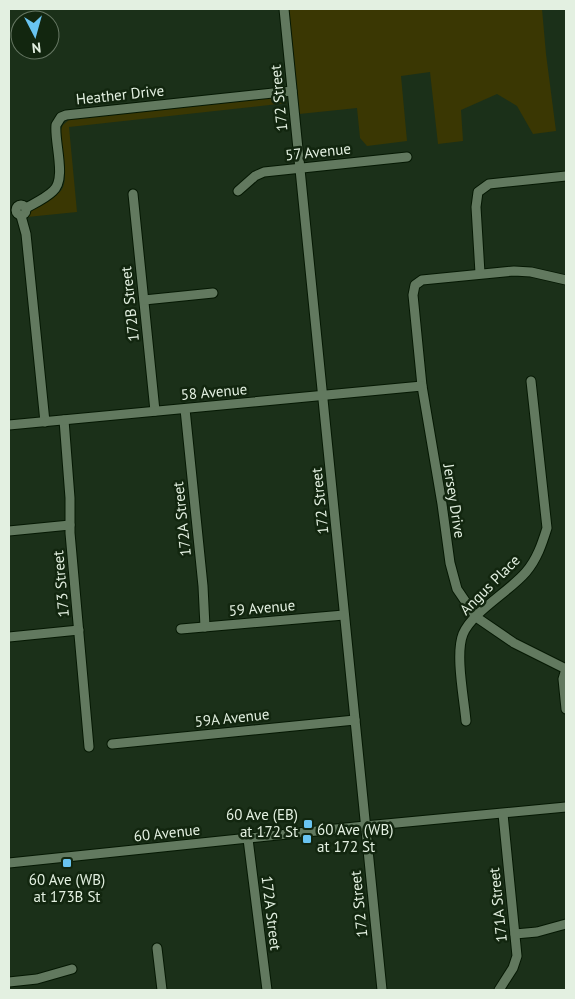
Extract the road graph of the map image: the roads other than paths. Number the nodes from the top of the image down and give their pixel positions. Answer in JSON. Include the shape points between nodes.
{"nodes":[{"id":1,"x":284,"y":9,"type":"edge"},
{"id":2,"x":292,"y":91,"type":"junction"},
{"id":3,"x":407,"y":157,"type":"dead end"},
{"id":4,"x":300,"y":168,"type":"junction"},
{"id":5,"x":566,"y":176,"type":"edge"},
{"id":6,"x":238,"y":191,"type":"dead end"},
{"id":7,"x":133,"y":194,"type":"dead end"},
{"id":8,"x":18,"y":211,"type":"edge"},
{"id":9,"x":480,"y":273,"type":"junction"},
{"id":10,"x":566,"y":280,"type":"edge"},
{"id":11,"x":213,"y":293,"type":"dead end"},
{"id":12,"x":144,"y":300,"type":"junction"},
{"id":13,"x":531,"y":381,"type":"dead end"},
{"id":14,"x":422,"y":386,"type":"junction"},
{"id":15,"x":323,"y":396,"type":"junction"},
{"id":16,"x":185,"y":409,"type":"junction"},
{"id":17,"x":155,"y":411,"type":"junction"},
{"id":18,"x":64,"y":420,"type":"junction"},
{"id":19,"x":45,"y":422,"type":"junction"},
{"id":20,"x":9,"y":425,"type":"edge"},
{"id":21,"x":70,"y":525,"type":"junction"},
{"id":22,"x":9,"y":531,"type":"edge"},
{"id":23,"x":344,"y":615,"type":"junction"},
{"id":24,"x":476,"y":616,"type":"junction"},
{"id":25,"x":205,"y":627,"type":"junction"},
{"id":26,"x":181,"y":629,"type":"dead end"},
{"id":27,"x":79,"y":630,"type":"junction"},
{"id":28,"x":9,"y":637,"type":"edge"},
{"id":29,"x":566,"y":669,"type":"edge"},
{"id":30,"x":566,"y":709,"type":"edge"},
{"id":31,"x":355,"y":720,"type":"junction"},
{"id":32,"x":466,"y":721,"type":"dead end"},
{"id":33,"x":112,"y":744,"type":"dead end"},
{"id":34,"x":89,"y":747,"type":"dead end"},
{"id":35,"x":566,"y":807,"type":"edge"},
{"id":36,"x":502,"y":814,"type":"junction"},
{"id":37,"x":365,"y":826,"type":"junction"},
{"id":38,"x":248,"y":839,"type":"junction"},
{"id":39,"x":9,"y":863,"type":"edge"},
{"id":40,"x":566,"y":924,"type":"edge"},
{"id":41,"x":515,"y":934,"type":"junction"},
{"id":42,"x":157,"y":948,"type":"dead end"},
{"id":43,"x":72,"y":969,"type":"dead end"},
{"id":44,"x":9,"y":982,"type":"edge"},
{"id":45,"x":162,"y":990,"type":"edge"},
{"id":46,"x":267,"y":990,"type":"edge"},
{"id":47,"x":382,"y":990,"type":"edge"},
{"id":48,"x":499,"y":990,"type":"edge"}],
"edges":[{"from":1,"to":2,"type":"street","name":"172 Street"},
{"from":2,"to":4,"type":"street","name":"172 Street"},
{"from":2,"to":8,"type":"street","name":"Heather Drive","via":[[61,117],[56,125],[58,186]]},
{"from":3,"to":4,"type":"street","name":"57 Avenue"},
{"from":4,"to":6,"type":"street","name":"57 Avenue","via":[[264,172]]},
{"from":4,"to":15,"type":"street","name":"172 Street"},
{"from":5,"to":9,"type":"street","via":[[498,182],[478,192]]},
{"from":7,"to":12,"type":"street","name":"172B Street"},
{"from":8,"to":19,"type":"street","via":[[26,234]]},
{"from":9,"to":10,"type":"street","via":[[522,271]]},
{"from":9,"to":14,"type":"street","name":"Jersey Drive","via":[[425,279],[415,285],[413,295]]},
{"from":11,"to":12,"type":"street"},
{"from":12,"to":17,"type":"street","name":"172B Street"},
{"from":13,"to":24,"type":"street","name":"Angus Place","via":[[547,528],[540,551],[526,573]]},
{"from":14,"to":15,"type":"street","name":"58 Avenue"},
{"from":14,"to":24,"type":"street","name":"Jersey Drive","via":[[450,563],[457,589]]},
{"from":15,"to":16,"type":"street","name":"58 Avenue"},
{"from":15,"to":23,"type":"street","name":"172 Street"},
{"from":16,"to":17,"type":"street","name":"58 Avenue"},
{"from":16,"to":25,"type":"street","name":"172A Street"},
{"from":17,"to":18,"type":"street","name":"58 Avenue"},
{"from":18,"to":19,"type":"street","name":"58 Avenue"},
{"from":18,"to":21,"type":"street","name":"173 Street"},
{"from":19,"to":20,"type":"street","name":"58 Avenue"},
{"from":21,"to":22,"type":"street"},
{"from":21,"to":27,"type":"street","name":"173 Street"},
{"from":23,"to":25,"type":"street","name":"59 Avenue"},
{"from":23,"to":31,"type":"street","name":"172 Street"},
{"from":24,"to":29,"type":"street","name":"Jersey Drive","via":[[514,643]]},
{"from":24,"to":32,"type":"street","name":"Angus Place","via":[[463,633],[459,654]]},
{"from":25,"to":26,"type":"street","name":"59 Avenue"},
{"from":27,"to":28,"type":"street"},
{"from":27,"to":34,"type":"street","name":"173 Street"},
{"from":29,"to":30,"type":"street","via":[[563,679]]},
{"from":31,"to":33,"type":"street","name":"59A Avenue"},
{"from":31,"to":37,"type":"street","name":"172 Street"},
{"from":35,"to":36,"type":"street","name":"60 Avenue"},
{"from":36,"to":37,"type":"street","name":"60 Avenue"},
{"from":36,"to":41,"type":"street","name":"171A Street"},
{"from":37,"to":38,"type":"street","name":"60 Avenue"},
{"from":37,"to":47,"type":"street","name":"172 Street"},
{"from":38,"to":39,"type":"street","name":"60 Avenue"},
{"from":38,"to":46,"type":"street","name":"172A Street"},
{"from":40,"to":41,"type":"street"},
{"from":41,"to":48,"type":"street","name":"171A Street","via":[[517,956]]},
{"from":42,"to":45,"type":"street"},
{"from":43,"to":44,"type":"street","via":[[37,980]]}]}
